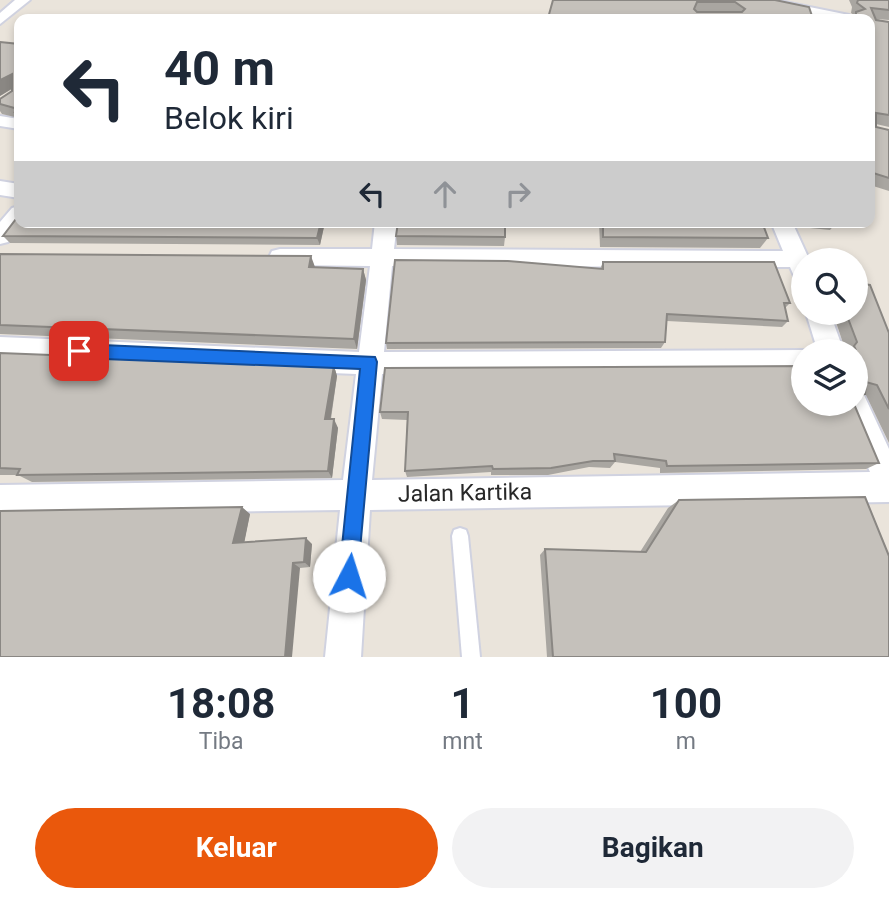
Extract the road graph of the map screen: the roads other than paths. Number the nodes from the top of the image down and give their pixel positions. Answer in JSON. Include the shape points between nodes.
{"nodes":[{"id":1,"x":23,"y":0,"type":"edge"},
{"id":2,"x":754,"y":0,"type":"edge"},
{"id":3,"x":824,"y":14,"type":"edge"},
{"id":4,"x":0,"y":20,"type":"edge"},
{"id":5,"x":14,"y":219,"type":"edge"},
{"id":6,"x":386,"y":228,"type":"edge"},
{"id":7,"x":784,"y":228,"type":"edge"},
{"id":8,"x":0,"y":236,"type":"edge"},
{"id":9,"x":792,"y":248,"type":"edge"},
{"id":10,"x":264,"y":257,"type":"edge"},
{"id":11,"x":383,"y":258,"type":"junction"},
{"id":12,"x":791,"y":266,"type":"edge"},
{"id":13,"x":0,"y":348,"type":"edge"},
{"id":14,"x":791,"y":360,"type":"edge"},
{"id":15,"x":369,"y":362,"type":"junction"},
{"id":16,"x":859,"y":416,"type":"edge"},
{"id":17,"x":889,"y":485,"type":"edge"},
{"id":18,"x":356,"y":494,"type":"junction"},
{"id":19,"x":0,"y":500,"type":"edge"},
{"id":20,"x":460,"y":536,"type":"dead end"},
{"id":21,"x":343,"y":657,"type":"edge"},
{"id":22,"x":471,"y":657,"type":"edge"}],
"edges":[{"from":1,"to":4,"type":"street"},
{"from":2,"to":3,"type":"street"},
{"from":5,"to":8,"type":"street"},
{"from":6,"to":11,"type":"street"},
{"from":7,"to":9,"type":"street"},
{"from":10,"to":11,"type":"street"},
{"from":11,"to":12,"type":"street"},
{"from":11,"to":15,"type":"street"},
{"from":13,"to":15,"type":"street"},
{"from":14,"to":15,"type":"street"},
{"from":15,"to":18,"type":"street"},
{"from":16,"to":17,"type":"street"},
{"from":17,"to":18,"type":"street","name":"Jalan Kartika"},
{"from":18,"to":19,"type":"street","name":"Jalan Kartika"},
{"from":18,"to":21,"type":"street"},
{"from":20,"to":22,"type":"lane"}]}
